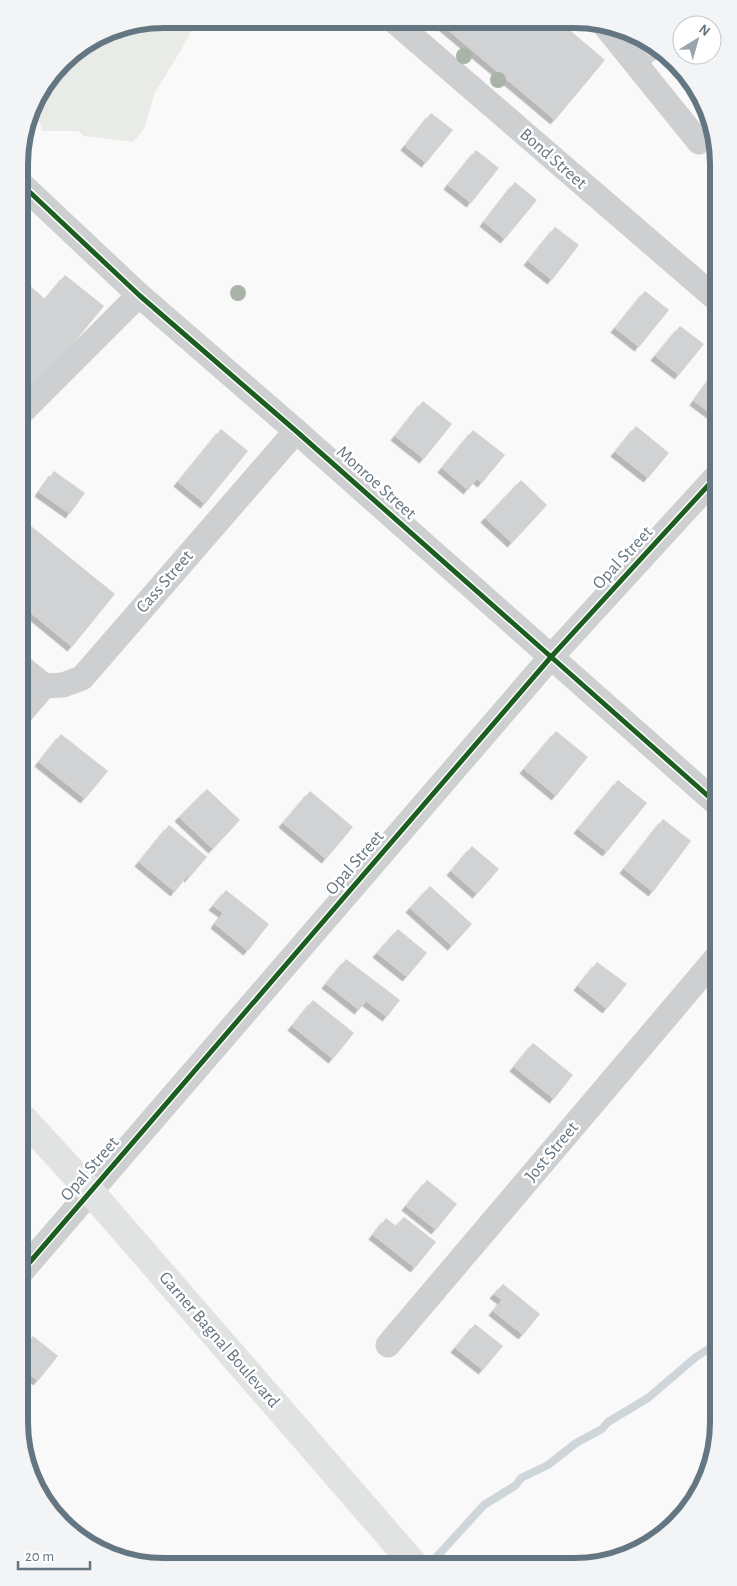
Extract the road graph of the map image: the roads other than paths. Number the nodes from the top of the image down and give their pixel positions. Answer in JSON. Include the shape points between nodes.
{"nodes":[{"id":1,"x":402,"y":28,"type":"edge"},
{"id":2,"x":612,"y":34,"type":"edge"},
{"id":3,"x":708,"y":144,"type":"edge"},
{"id":4,"x":28,"y":190,"type":"edge"},
{"id":5,"x":710,"y":293,"type":"edge"},
{"id":6,"x":139,"y":295,"type":"junction"},
{"id":7,"x":28,"y":406,"type":"edge"},
{"id":8,"x":296,"y":431,"type":"junction"},
{"id":9,"x":710,"y":484,"type":"edge"},
{"id":10,"x":551,"y":657,"type":"junction"},
{"id":11,"x":28,"y":673,"type":"edge"},
{"id":12,"x":44,"y":686,"type":"junction"},
{"id":13,"x":28,"y":705,"type":"edge"},
{"id":14,"x":710,"y":797,"type":"edge"},
{"id":15,"x":709,"y":966,"type":"edge"},
{"id":16,"x":28,"y":1124,"type":"edge"},
{"id":17,"x":90,"y":1191,"type":"junction"},
{"id":18,"x":28,"y":1264,"type":"edge"},
{"id":19,"x":388,"y":1345,"type":"dead end"},
{"id":20,"x":409,"y":1558,"type":"edge"}],
"edges":[{"from":1,"to":5,"type":"street","name":"Bond Street"},
{"from":2,"to":3,"type":"street"},
{"from":4,"to":6,"type":"street","name":"Monroe Street"},
{"from":6,"to":7,"type":"street"},
{"from":6,"to":8,"type":"street","name":"Monroe Street"},
{"from":8,"to":10,"type":"street","name":"Monroe Street"},
{"from":8,"to":12,"type":"street","name":"Cass Street","via":[[82,678]]},
{"from":9,"to":10,"type":"street","name":"Opal Street"},
{"from":10,"to":14,"type":"street","name":"Monroe Street"},
{"from":10,"to":17,"type":"street","name":"Opal Street"},
{"from":11,"to":12,"type":"street"},
{"from":12,"to":13,"type":"street"},
{"from":15,"to":19,"type":"street","name":"Jost Street"},
{"from":16,"to":17,"type":"highway","name":"Garner Bagnal Boulevard"},
{"from":17,"to":18,"type":"street","name":"Opal Street"},
{"from":17,"to":20,"type":"highway","name":"Garner Bagnal Boulevard"}]}
